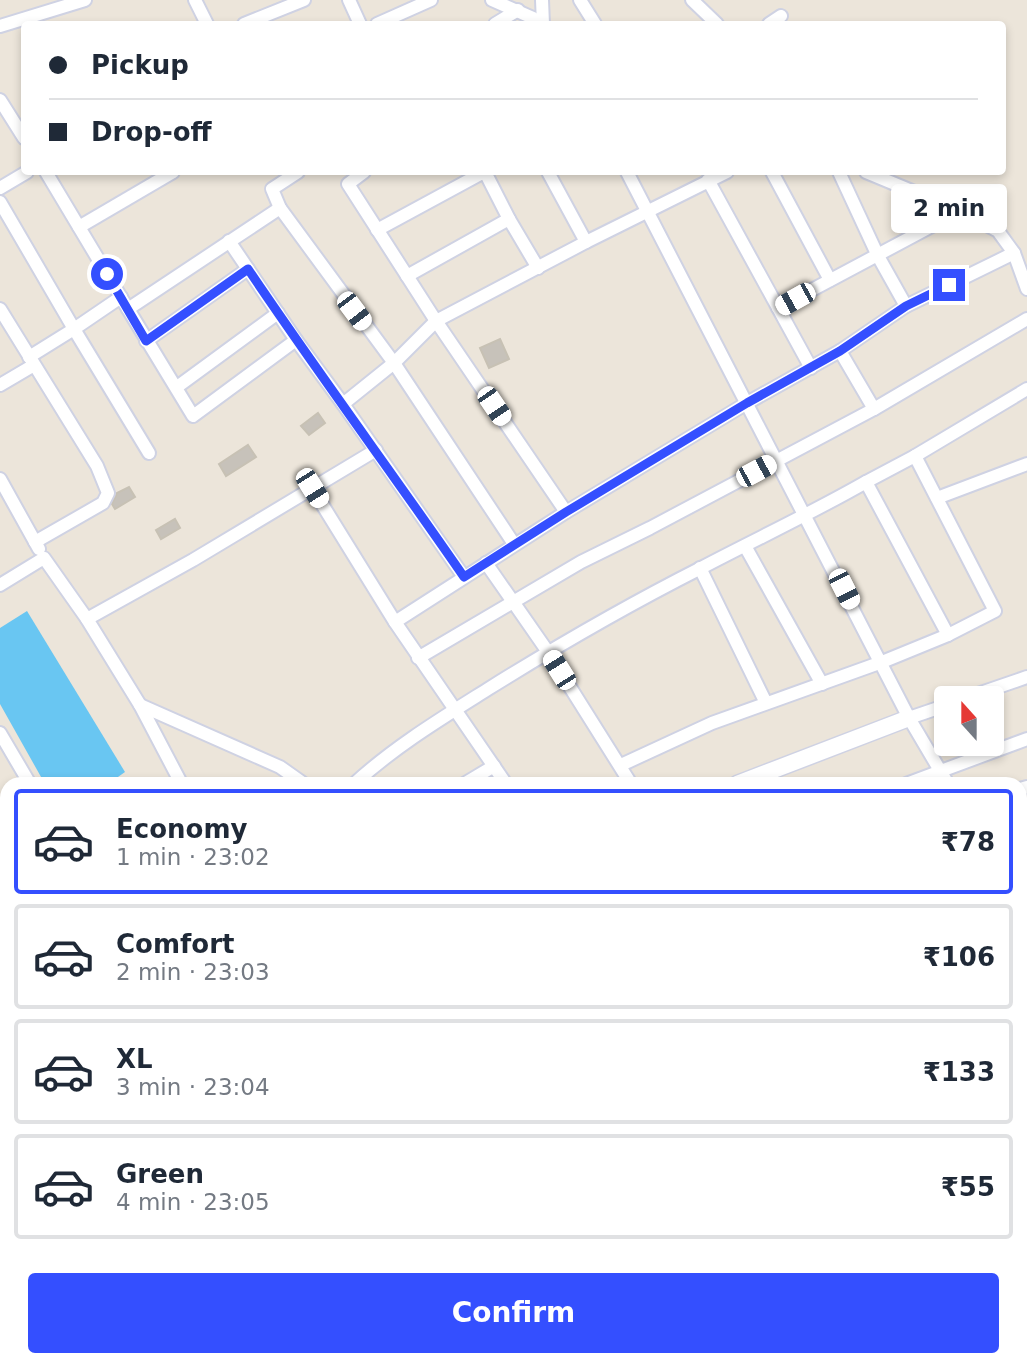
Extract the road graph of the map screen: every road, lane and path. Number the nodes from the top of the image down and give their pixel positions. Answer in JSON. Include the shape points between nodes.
{"nodes":[{"id":1,"x":34,"y":0,"type":"edge"},
{"id":2,"x":85,"y":0,"type":"edge"},
{"id":3,"x":195,"y":0,"type":"edge"},
{"id":4,"x":304,"y":0,"type":"edge"},
{"id":5,"x":349,"y":0,"type":"edge"},
{"id":6,"x":431,"y":0,"type":"edge"},
{"id":7,"x":492,"y":0,"type":"edge"},
{"id":8,"x":542,"y":0,"type":"edge"},
{"id":9,"x":580,"y":0,"type":"edge"},
{"id":10,"x":692,"y":0,"type":"edge"},
{"id":11,"x":518,"y":10,"type":"junction"},
{"id":12,"x":41,"y":13,"type":"junction"},
{"id":13,"x":781,"y":16,"type":"dead end"},
{"id":14,"x":206,"y":21,"type":"edge"},
{"id":15,"x":252,"y":21,"type":"edge"},
{"id":16,"x":359,"y":21,"type":"edge"},
{"id":17,"x":384,"y":21,"type":"edge"},
{"id":18,"x":500,"y":21,"type":"edge"},
{"id":19,"x":538,"y":21,"type":"edge"},
{"id":20,"x":542,"y":21,"type":"edge"},
{"id":21,"x":593,"y":21,"type":"edge"},
{"id":22,"x":714,"y":21,"type":"edge"},
{"id":23,"x":774,"y":21,"type":"edge"},
{"id":24,"x":0,"y":26,"type":"edge"},
{"id":25,"x":0,"y":100,"type":"edge"},
{"id":26,"x":21,"y":133,"type":"edge"},
{"id":27,"x":22,"y":175,"type":"edge"},
{"id":28,"x":48,"y":175,"type":"edge"},
{"id":29,"x":168,"y":175,"type":"edge"},
{"id":30,"x":285,"y":175,"type":"edge"},
{"id":31,"x":360,"y":175,"type":"edge"},
{"id":32,"x":478,"y":175,"type":"edge"},
{"id":33,"x":486,"y":175,"type":"edge"},
{"id":34,"x":550,"y":175,"type":"edge"},
{"id":35,"x":628,"y":175,"type":"edge"},
{"id":36,"x":719,"y":175,"type":"edge"},
{"id":37,"x":774,"y":175,"type":"edge"},
{"id":38,"x":840,"y":175,"type":"edge"},
{"id":39,"x":873,"y":175,"type":"edge"},
{"id":40,"x":708,"y":180,"type":"junction"},
{"id":41,"x":0,"y":188,"type":"edge"},
{"id":42,"x":0,"y":202,"type":"edge"},
{"id":43,"x":280,"y":208,"type":"junction"},
{"id":44,"x":960,"y":211,"type":"junction"},
{"id":45,"x":646,"y":212,"type":"junction"},
{"id":46,"x":509,"y":219,"type":"junction"},
{"id":47,"x":79,"y":227,"type":"junction"},
{"id":48,"x":377,"y":230,"type":"junction"},
{"id":49,"x":229,"y":241,"type":"junction"},
{"id":50,"x":586,"y":242,"type":"junction"},
{"id":51,"x":1014,"y":253,"type":"junction"},
{"id":52,"x":878,"y":256,"type":"junction"},
{"id":53,"x":538,"y":268,"type":"junction"},
{"id":54,"x":248,"y":269,"type":"junction"},
{"id":55,"x":407,"y":275,"type":"junction"},
{"id":56,"x":830,"y":280,"type":"junction"},
{"id":57,"x":1027,"y":289,"type":"edge"},
{"id":58,"x":124,"y":303,"type":"junction"},
{"id":59,"x":906,"y":306,"type":"junction"},
{"id":60,"x":778,"y":308,"type":"junction"},
{"id":61,"x":0,"y":309,"type":"edge"},
{"id":62,"x":278,"y":313,"type":"junction"},
{"id":63,"x":1027,"y":319,"type":"edge"},
{"id":64,"x":436,"y":321,"type":"junction"},
{"id":65,"x":75,"y":329,"type":"junction"},
{"id":66,"x":296,"y":340,"type":"junction"},
{"id":67,"x":146,"y":341,"type":"junction"},
{"id":68,"x":840,"y":351,"type":"junction"},
{"id":69,"x":32,"y":361,"type":"junction"},
{"id":70,"x":394,"y":363,"type":"junction"},
{"id":71,"x":811,"y":368,"type":"junction"},
{"id":72,"x":0,"y":385,"type":"edge"},
{"id":73,"x":177,"y":387,"type":"junction"},
{"id":74,"x":1027,"y":389,"type":"edge"},
{"id":75,"x":747,"y":403,"type":"junction"},
{"id":76,"x":343,"y":404,"type":"junction"},
{"id":77,"x":874,"y":408,"type":"junction"},
{"id":78,"x":376,"y":450,"type":"junction"},
{"id":79,"x":149,"y":453,"type":"dead end"},
{"id":80,"x":915,"y":456,"type":"junction"},
{"id":81,"x":777,"y":459,"type":"junction"},
{"id":82,"x":1027,"y":464,"type":"edge"},
{"id":83,"x":0,"y":480,"type":"edge"},
{"id":84,"x":866,"y":482,"type":"junction"},
{"id":85,"x":312,"y":488,"type":"junction"},
{"id":86,"x":937,"y":498,"type":"junction"},
{"id":87,"x":566,"y":512,"type":"junction"},
{"id":88,"x":806,"y":516,"type":"junction"},
{"id":89,"x":35,"y":542,"type":"junction"},
{"id":90,"x":514,"y":544,"type":"junction"},
{"id":91,"x":745,"y":546,"type":"junction"},
{"id":92,"x":44,"y":558,"type":"junction"},
{"id":93,"x":486,"y":563,"type":"junction"},
{"id":94,"x":700,"y":568,"type":"junction"},
{"id":95,"x":464,"y":577,"type":"junction"},
{"id":96,"x":0,"y":586,"type":"edge"},
{"id":97,"x":512,"y":601,"type":"junction"},
{"id":98,"x":87,"y":620,"type":"junction"},
{"id":99,"x":395,"y":622,"type":"junction"},
{"id":100,"x":948,"y":635,"type":"junction"},
{"id":101,"x":548,"y":652,"type":"junction"},
{"id":102,"x":418,"y":658,"type":"junction"},
{"id":103,"x":882,"y":662,"type":"junction"},
{"id":104,"x":1027,"y":677,"type":"edge"},
{"id":105,"x":822,"y":684,"type":"junction"},
{"id":106,"x":1001,"y":686,"type":"edge"},
{"id":107,"x":766,"y":704,"type":"junction"},
{"id":108,"x":140,"y":705,"type":"junction"},
{"id":109,"x":934,"y":709,"type":"edge"},
{"id":110,"x":454,"y":710,"type":"junction"},
{"id":111,"x":909,"y":718,"type":"junction"},
{"id":112,"x":1027,"y":739,"type":"edge"},
{"id":113,"x":2,"y":742,"type":"edge"},
{"id":114,"x":621,"y":765,"type":"junction"},
{"id":115,"x":494,"y":766,"type":"junction"},
{"id":116,"x":940,"y":772,"type":"junction"},
{"id":117,"x":25,"y":777,"type":"edge"},
{"id":118,"x":177,"y":777,"type":"edge"},
{"id":119,"x":294,"y":777,"type":"edge"},
{"id":120,"x":361,"y":777,"type":"edge"},
{"id":121,"x":476,"y":777,"type":"edge"},
{"id":122,"x":501,"y":777,"type":"edge"},
{"id":123,"x":627,"y":777,"type":"edge"},
{"id":124,"x":758,"y":777,"type":"edge"},
{"id":125,"x":926,"y":777,"type":"edge"},
{"id":126,"x":943,"y":777,"type":"edge"}],
"edges":[{"from":1,"to":12,"type":"street"},
{"from":2,"to":12,"type":"street"},
{"from":3,"to":14,"type":"street"},
{"from":4,"to":15,"type":"street"},
{"from":5,"to":16,"type":"street"},
{"from":6,"to":17,"type":"street"},
{"from":7,"to":11,"type":"street"},
{"from":8,"to":20,"type":"street"},
{"from":9,"to":21,"type":"street"},
{"from":10,"to":22,"type":"street"},
{"from":11,"to":18,"type":"street"},
{"from":11,"to":19,"type":"street"},
{"from":12,"to":24,"type":"street"},
{"from":13,"to":23,"type":"street"},
{"from":25,"to":26,"type":"street"},
{"from":27,"to":41,"type":"street"},
{"from":28,"to":47,"type":"street"},
{"from":29,"to":47,"type":"street"},
{"from":30,"to":43,"type":"street","via":[[272,189]]},
{"from":31,"to":48,"type":"street","via":[[348,184]]},
{"from":32,"to":48,"type":"street"},
{"from":33,"to":46,"type":"street"},
{"from":34,"to":50,"type":"street"},
{"from":35,"to":45,"type":"street"},
{"from":36,"to":40,"type":"street"},
{"from":37,"to":56,"type":"street"},
{"from":38,"to":52,"type":"street"},
{"from":39,"to":44,"type":"street"},
{"from":40,"to":45,"type":"street"},
{"from":40,"to":60,"type":"street"},
{"from":42,"to":65,"type":"street"},
{"from":43,"to":49,"type":"street"},
{"from":43,"to":70,"type":"street"},
{"from":44,"to":51,"type":"street","via":[[998,231]]},
{"from":44,"to":52,"type":"street"},
{"from":45,"to":50,"type":"street"},
{"from":45,"to":75,"type":"street"},
{"from":46,"to":53,"type":"street"},
{"from":46,"to":55,"type":"street"},
{"from":47,"to":58,"type":"street"},
{"from":48,"to":55,"type":"street"},
{"from":49,"to":54,"type":"street"},
{"from":49,"to":58,"type":"street"},
{"from":50,"to":53,"type":"street"},
{"from":51,"to":57,"type":"street"},
{"from":51,"to":59,"type":"street"},
{"from":52,"to":56,"type":"street"},
{"from":52,"to":59,"type":"street"},
{"from":53,"to":64,"type":"street"},
{"from":54,"to":62,"type":"street"},
{"from":54,"to":67,"type":"street"},
{"from":55,"to":64,"type":"street"},
{"from":56,"to":60,"type":"street"},
{"from":58,"to":65,"type":"street"},
{"from":58,"to":67,"type":"street"},
{"from":59,"to":68,"type":"street"},
{"from":60,"to":71,"type":"street"},
{"from":61,"to":69,"type":"street"},
{"from":62,"to":66,"type":"street"},
{"from":62,"to":73,"type":"street"},
{"from":63,"to":77,"type":"street"},
{"from":64,"to":70,"type":"street"},
{"from":64,"to":87,"type":"street"},
{"from":65,"to":69,"type":"street"},
{"from":65,"to":79,"type":"street"},
{"from":66,"to":73,"type":"street","via":[[193,416]]},
{"from":66,"to":76,"type":"street"},
{"from":67,"to":73,"type":"street"},
{"from":68,"to":71,"type":"street"},
{"from":68,"to":77,"type":"street"},
{"from":69,"to":72,"type":"street"},
{"from":69,"to":89,"type":"street","via":[[97,466],[107,493],[103,503]]},
{"from":70,"to":76,"type":"street"},
{"from":70,"to":90,"type":"street"},
{"from":71,"to":75,"type":"street"},
{"from":74,"to":80,"type":"street"},
{"from":75,"to":81,"type":"street"},
{"from":75,"to":87,"type":"street"},
{"from":76,"to":78,"type":"street"},
{"from":77,"to":81,"type":"street"},
{"from":78,"to":85,"type":"street"},
{"from":78,"to":95,"type":"street"},
{"from":80,"to":84,"type":"street"},
{"from":80,"to":86,"type":"street"},
{"from":81,"to":88,"type":"street"},
{"from":81,"to":97,"type":"street"},
{"from":82,"to":86,"type":"street"},
{"from":83,"to":89,"type":"street"},
{"from":84,"to":88,"type":"street"},
{"from":84,"to":100,"type":"street"},
{"from":85,"to":98,"type":"street"},
{"from":85,"to":99,"type":"street"},
{"from":86,"to":100,"type":"street","via":[[995,611]]},
{"from":87,"to":90,"type":"street"},
{"from":88,"to":91,"type":"street"},
{"from":88,"to":103,"type":"street"},
{"from":89,"to":92,"type":"street"},
{"from":90,"to":93,"type":"street"},
{"from":91,"to":94,"type":"street"},
{"from":91,"to":105,"type":"street"},
{"from":92,"to":96,"type":"street"},
{"from":92,"to":98,"type":"street"},
{"from":93,"to":95,"type":"street"},
{"from":93,"to":97,"type":"street"},
{"from":94,"to":101,"type":"street"},
{"from":94,"to":107,"type":"street"},
{"from":95,"to":99,"type":"street"},
{"from":97,"to":101,"type":"street"},
{"from":97,"to":102,"type":"street"},
{"from":98,"to":108,"type":"street"},
{"from":99,"to":102,"type":"street"},
{"from":100,"to":103,"type":"street"},
{"from":101,"to":110,"type":"street"},
{"from":101,"to":114,"type":"street"},
{"from":102,"to":110,"type":"street"},
{"from":103,"to":105,"type":"street"},
{"from":103,"to":111,"type":"street"},
{"from":104,"to":106,"type":"street"},
{"from":105,"to":107,"type":"street"},
{"from":107,"to":114,"type":"street"},
{"from":108,"to":118,"type":"street"},
{"from":108,"to":119,"type":"street"},
{"from":109,"to":111,"type":"street"},
{"from":110,"to":115,"type":"street"},
{"from":110,"to":120,"type":"street"},
{"from":111,"to":116,"type":"street"},
{"from":111,"to":124,"type":"street"},
{"from":112,"to":116,"type":"street"},
{"from":113,"to":117,"type":"street"},
{"from":114,"to":123,"type":"street"},
{"from":115,"to":121,"type":"street"},
{"from":115,"to":122,"type":"street"},
{"from":116,"to":125,"type":"street"},
{"from":116,"to":126,"type":"street"}]}
